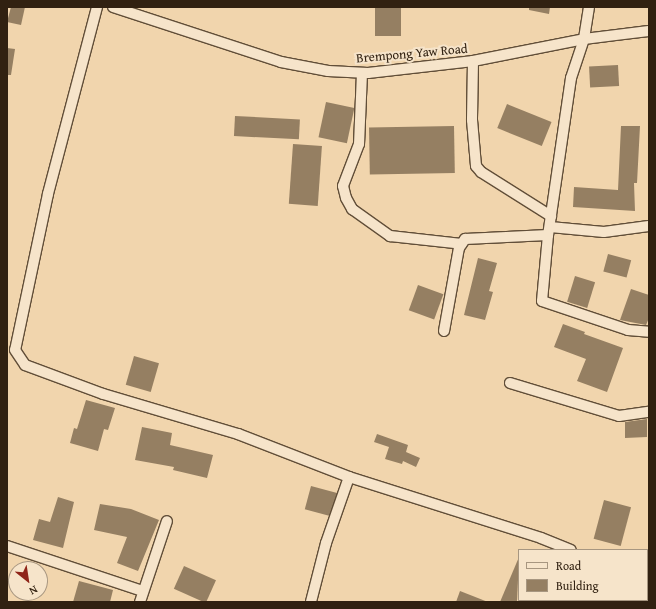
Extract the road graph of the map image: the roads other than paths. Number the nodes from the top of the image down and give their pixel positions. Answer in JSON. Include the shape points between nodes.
{"nodes":[{"id":1,"x":97,"y":7,"type":"edge"},
{"id":2,"x":113,"y":7,"type":"edge"},
{"id":3,"x":589,"y":7,"type":"edge"},
{"id":4,"x":649,"y":31,"type":"edge"},
{"id":5,"x":584,"y":39,"type":"junction"},
{"id":6,"x":473,"y":61,"type":"junction"},
{"id":7,"x":362,"y":73,"type":"junction"},
{"id":8,"x":551,"y":216,"type":"junction"},
{"id":9,"x":649,"y":226,"type":"edge"},
{"id":10,"x":549,"y":231,"type":"junction"},
{"id":11,"x":462,"y":244,"type":"junction"},
{"id":12,"x":444,"y":332,"type":"dead end"},
{"id":13,"x":649,"y":332,"type":"edge"},
{"id":14,"x":510,"y":383,"type":"dead end"},
{"id":15,"x":649,"y":412,"type":"edge"},
{"id":16,"x":349,"y":477,"type":"junction"},
{"id":17,"x":167,"y":521,"type":"dead end"},
{"id":18,"x":7,"y":546,"type":"edge"},
{"id":19,"x":568,"y":549,"type":"edge"},
{"id":20,"x":142,"y":591,"type":"junction"},
{"id":21,"x":140,"y":602,"type":"edge"},
{"id":22,"x":311,"y":602,"type":"edge"}],
"edges":[{"from":1,"to":16,"type":"street","via":[[48,194],[15,350],[18,358],[25,365],[103,394],[238,434]]},
{"from":2,"to":7,"type":"street","name":"Brempong Yaw Road","via":[[281,62],[328,71]]},
{"from":3,"to":5,"type":"street"},
{"from":4,"to":5,"type":"street","name":"Brempong Yaw Road"},
{"from":5,"to":6,"type":"street","name":"Brempong Yaw Road"},
{"from":5,"to":8,"type":"street","via":[[572,78]]},
{"from":6,"to":7,"type":"street","name":"Brempong Yaw Road"},
{"from":6,"to":8,"type":"street","via":[[473,134],[476,166],[481,172]]},
{"from":7,"to":11,"type":"street","via":[[359,144],[343,186],[352,209],[390,236]]},
{"from":8,"to":10,"type":"street"},
{"from":9,"to":10,"type":"street","via":[[604,232]]},
{"from":10,"to":11,"type":"street","via":[[465,239]]},
{"from":10,"to":13,"type":"street","via":[[542,300],[628,330]]},
{"from":11,"to":12,"type":"street"},
{"from":14,"to":15,"type":"street","via":[[619,416]]},
{"from":16,"to":19,"type":"street"},
{"from":16,"to":22,"type":"street","via":[[326,543]]},
{"from":17,"to":20,"type":"street"},
{"from":18,"to":20,"type":"street"},
{"from":20,"to":21,"type":"street"}]}
